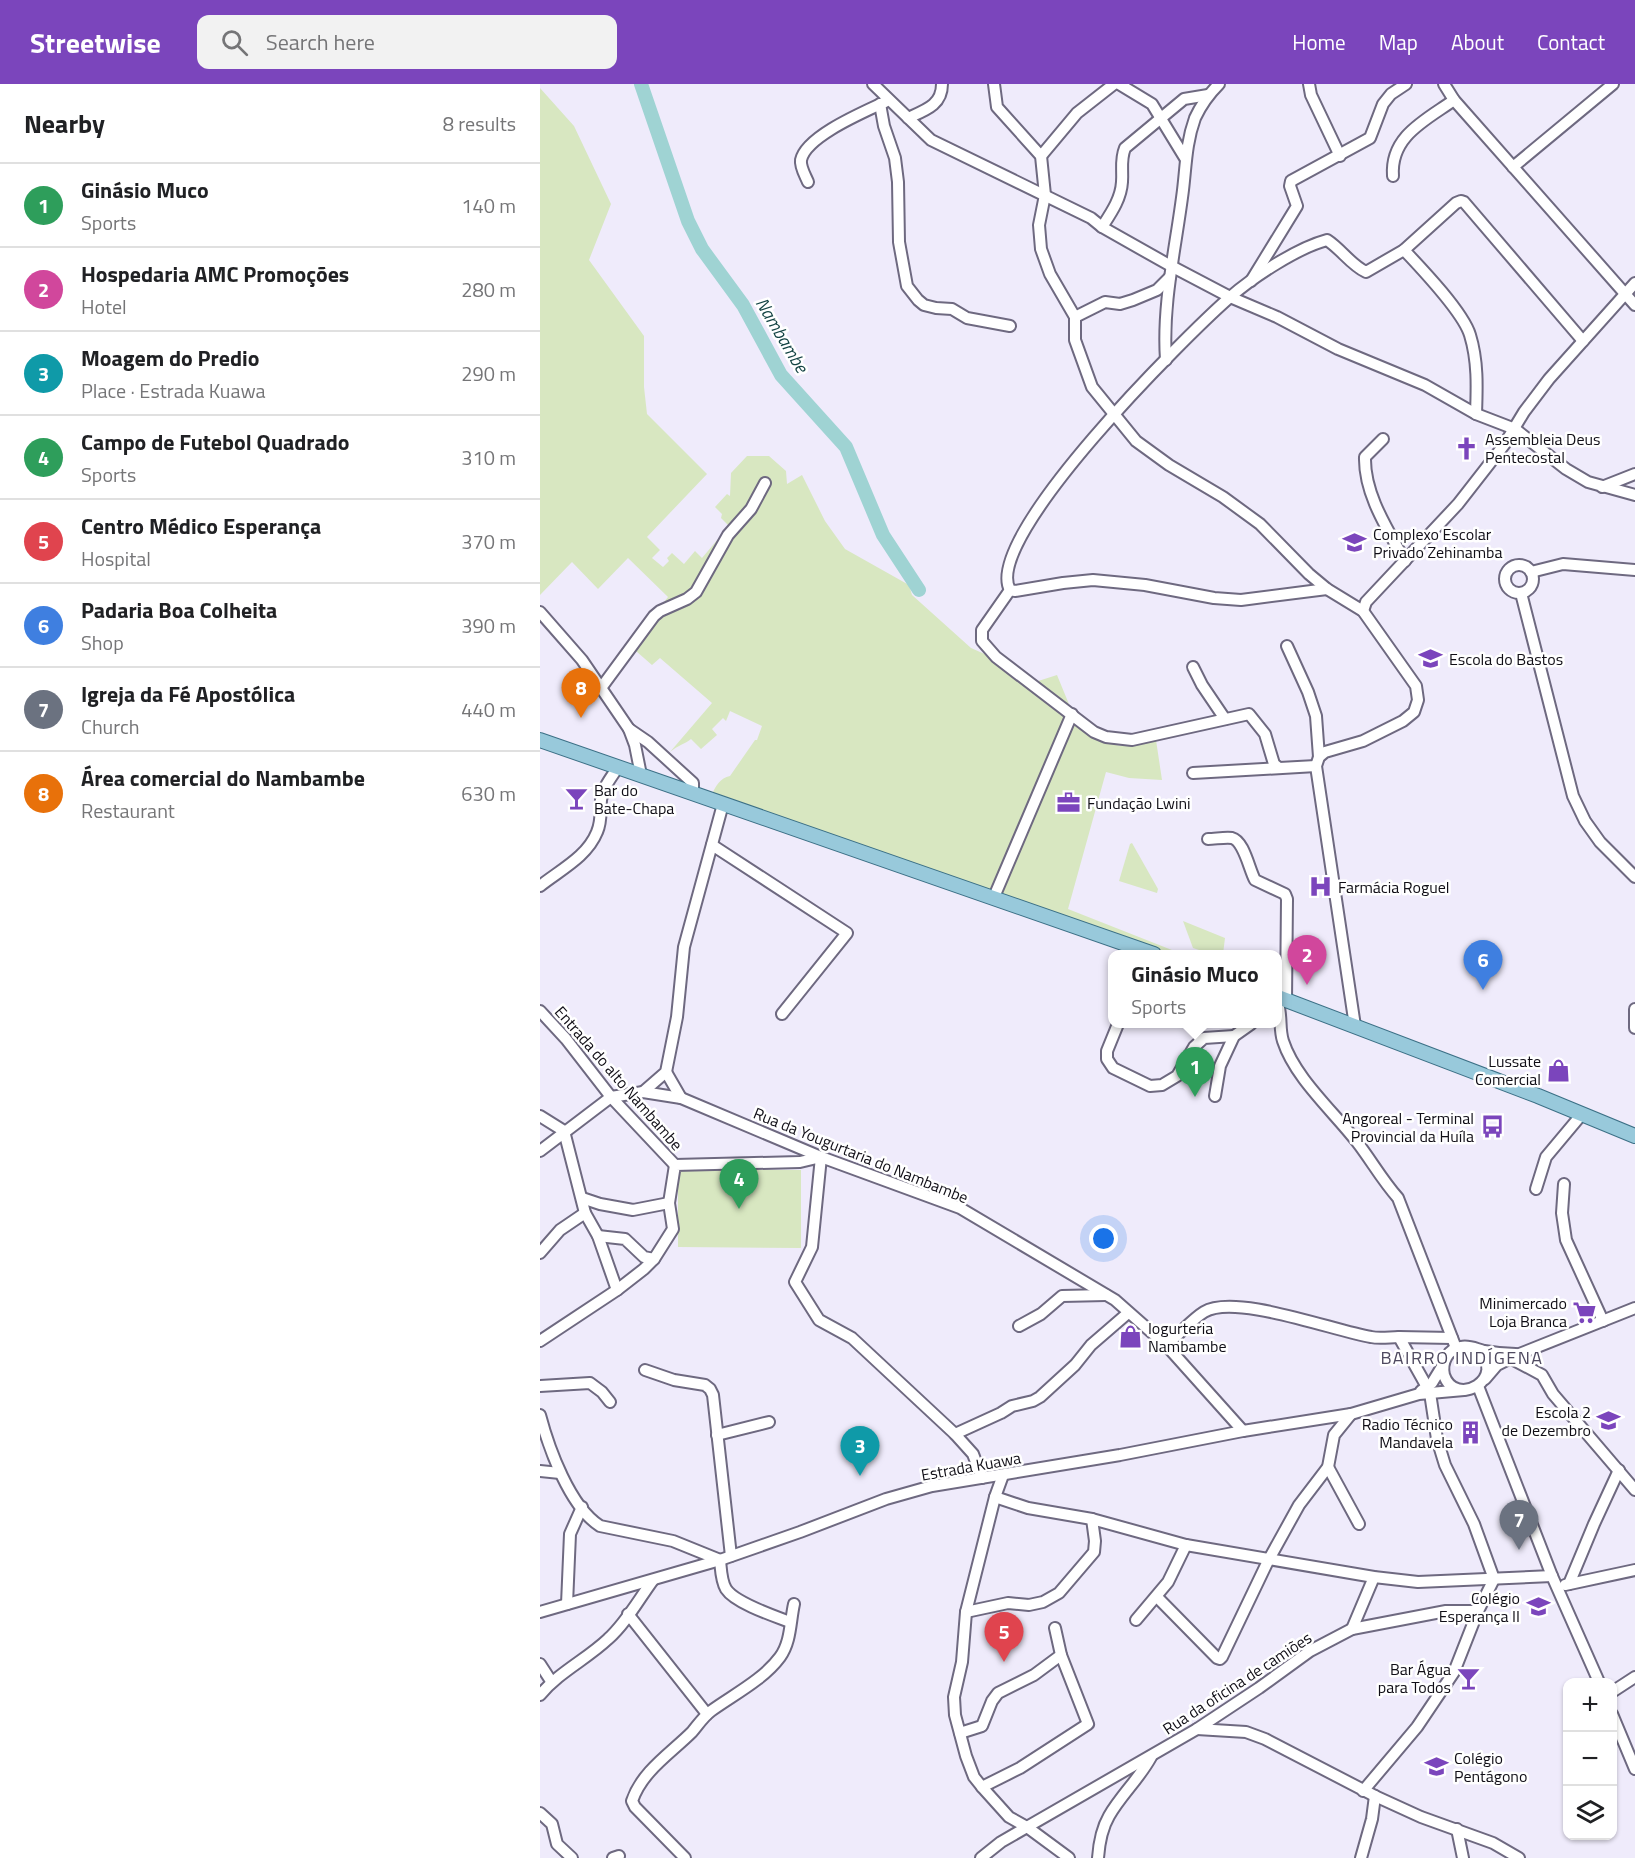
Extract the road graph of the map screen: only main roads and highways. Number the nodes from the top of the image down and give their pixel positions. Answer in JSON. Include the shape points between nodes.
{"nodes":[{"id":1,"x":540,"y":740,"type":"edge"},
{"id":2,"x":1130,"y":950,"type":"edge"},
{"id":3,"x":1282,"y":1006,"type":"edge"},
{"id":4,"x":1635,"y":1136,"type":"edge"}],
"edges":[{"from":1,"to":2,"type":"main road","via":[[994,897]]},
{"from":3,"to":4,"type":"main road","via":[[1355,1026]]}]}
